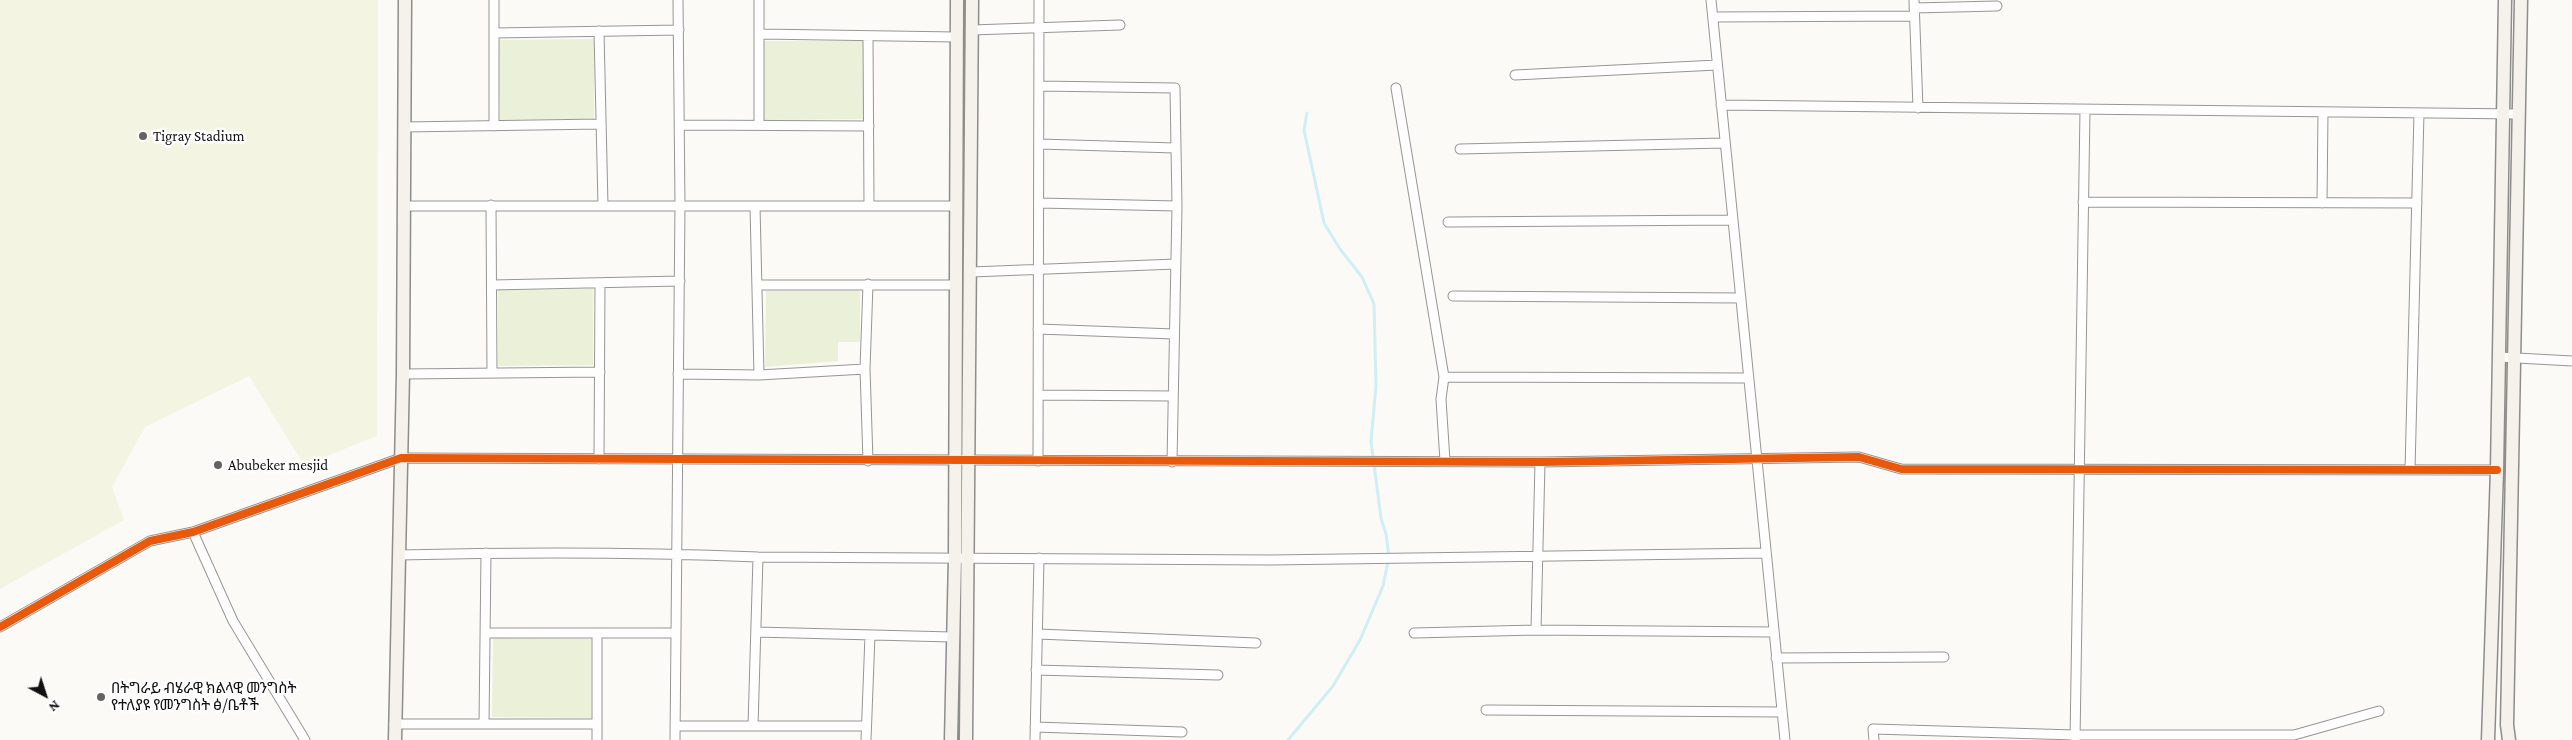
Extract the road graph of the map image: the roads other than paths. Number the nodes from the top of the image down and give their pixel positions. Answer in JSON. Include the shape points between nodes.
{"nodes":[{"id":1,"x":405,"y":0,"type":"edge"},
{"id":2,"x":494,"y":0,"type":"edge"},
{"id":3,"x":678,"y":0,"type":"edge"},
{"id":4,"x":759,"y":0,"type":"edge"},
{"id":5,"x":957,"y":0,"type":"edge"},
{"id":6,"x":972,"y":0,"type":"edge"},
{"id":7,"x":1039,"y":0,"type":"edge"},
{"id":8,"x":1711,"y":0,"type":"edge"},
{"id":9,"x":2505,"y":0,"type":"edge"},
{"id":10,"x":2521,"y":0,"type":"edge"},
{"id":11,"x":1997,"y":6,"type":"dead end"},
{"id":12,"x":1914,"y":8,"type":"edge"},
{"id":13,"x":1712,"y":17,"type":"junction"},
{"id":14,"x":1120,"y":25,"type":"dead end"},
{"id":15,"x":1039,"y":28,"type":"junction"},
{"id":16,"x":679,"y":30,"type":"junction"},
{"id":17,"x":971,"y":30,"type":"junction"},
{"id":18,"x":599,"y":32,"type":"junction"},
{"id":19,"x":494,"y":33,"type":"junction"},
{"id":20,"x":760,"y":34,"type":"junction"},
{"id":21,"x":868,"y":36,"type":"junction"},
{"id":22,"x":956,"y":37,"type":"junction"},
{"id":23,"x":1717,"y":66,"type":"junction"},
{"id":24,"x":1515,"y":76,"type":"dead end"},
{"id":25,"x":1039,"y":86,"type":"junction"},
{"id":26,"x":1396,"y":88,"type":"dead end"},
{"id":27,"x":1721,"y":105,"type":"junction"},
{"id":28,"x":1918,"y":108,"type":"junction"},
{"id":29,"x":2085,"y":110,"type":"junction"},
{"id":30,"x":2323,"y":112,"type":"junction"},
{"id":31,"x":2419,"y":112,"type":"junction"},
{"id":32,"x":2504,"y":113,"type":"junction"},
{"id":33,"x":2519,"y":114,"type":"junction"},
{"id":34,"x":601,"y":124,"type":"junction"},
{"id":35,"x":680,"y":125,"type":"junction"},
{"id":36,"x":759,"y":125,"type":"junction"},
{"id":37,"x":494,"y":126,"type":"junction"},
{"id":38,"x":869,"y":126,"type":"junction"},
{"id":39,"x":404,"y":127,"type":"junction"},
{"id":40,"x":1725,"y":143,"type":"junction"},
{"id":41,"x":1038,"y":144,"type":"junction"},
{"id":42,"x":1175,"y":148,"type":"junction"},
{"id":43,"x":1460,"y":149,"type":"dead end"},
{"id":44,"x":2083,"y":202,"type":"junction"},
{"id":45,"x":1038,"y":203,"type":"junction"},
{"id":46,"x":2322,"y":203,"type":"junction"},
{"id":47,"x":2417,"y":203,"type":"junction"},
{"id":48,"x":491,"y":205,"type":"junction"},
{"id":49,"x":680,"y":205,"type":"junction"},
{"id":50,"x":404,"y":206,"type":"junction"},
{"id":51,"x":603,"y":206,"type":"junction"},
{"id":52,"x":755,"y":206,"type":"junction"},
{"id":53,"x":869,"y":206,"type":"junction"},
{"id":54,"x":956,"y":206,"type":"junction"},
{"id":55,"x":1177,"y":206,"type":"junction"},
{"id":56,"x":1733,"y":220,"type":"junction"},
{"id":57,"x":1448,"y":222,"type":"dead end"},
{"id":58,"x":1176,"y":264,"type":"junction"},
{"id":59,"x":1038,"y":269,"type":"junction"},
{"id":60,"x":970,"y":272,"type":"junction"},
{"id":61,"x":680,"y":281,"type":"junction"},
{"id":62,"x":600,"y":282,"type":"junction"},
{"id":63,"x":868,"y":284,"type":"junction"},
{"id":64,"x":492,"y":285,"type":"junction"},
{"id":65,"x":758,"y":285,"type":"junction"},
{"id":66,"x":955,"y":285,"type":"junction"},
{"id":67,"x":1453,"y":296,"type":"dead end"},
{"id":68,"x":1740,"y":298,"type":"junction"},
{"id":69,"x":1038,"y":329,"type":"junction"},
{"id":70,"x":1174,"y":334,"type":"junction"},
{"id":71,"x":2500,"y":357,"type":"junction"},
{"id":72,"x":2514,"y":358,"type":"junction"},
{"id":73,"x":2572,"y":362,"type":"edge"},
{"id":74,"x":866,"y":369,"type":"junction"},
{"id":75,"x":600,"y":372,"type":"junction"},
{"id":76,"x":492,"y":373,"type":"junction"},
{"id":77,"x":403,"y":374,"type":"junction"},
{"id":78,"x":678,"y":374,"type":"junction"},
{"id":79,"x":759,"y":375,"type":"junction"},
{"id":80,"x":1444,"y":378,"type":"junction"},
{"id":81,"x":1748,"y":378,"type":"junction"},
{"id":82,"x":1038,"y":395,"type":"junction"},
{"id":83,"x":1173,"y":396,"type":"junction"},
{"id":84,"x":401,"y":458,"type":"junction"},
{"id":85,"x":599,"y":459,"type":"junction"},
{"id":86,"x":677,"y":459,"type":"junction"},
{"id":87,"x":969,"y":459,"type":"junction"},
{"id":88,"x":1757,"y":459,"type":"junction"},
{"id":89,"x":868,"y":460,"type":"junction"},
{"id":90,"x":955,"y":460,"type":"junction"},
{"id":91,"x":1038,"y":461,"type":"junction"},
{"id":92,"x":1445,"y":461,"type":"junction"},
{"id":93,"x":1172,"y":462,"type":"junction"},
{"id":94,"x":1540,"y":462,"type":"junction"},
{"id":95,"x":2079,"y":470,"type":"junction"},
{"id":96,"x":2410,"y":470,"type":"junction"},
{"id":97,"x":2497,"y":470,"type":"junction"},
{"id":98,"x":193,"y":532,"type":"junction"},
{"id":99,"x":486,"y":553,"type":"junction"},
{"id":100,"x":1766,"y":553,"type":"junction"},
{"id":101,"x":676,"y":554,"type":"junction"},
{"id":102,"x":399,"y":555,"type":"junction"},
{"id":103,"x":758,"y":557,"type":"junction"},
{"id":104,"x":1538,"y":557,"type":"junction"},
{"id":105,"x":961,"y":558,"type":"junction"},
{"id":106,"x":1040,"y":558,"type":"junction"},
{"id":107,"x":0,"y":627,"type":"edge"},
{"id":108,"x":1536,"y":630,"type":"junction"},
{"id":109,"x":756,"y":632,"type":"junction"},
{"id":110,"x":1414,"y":632,"type":"dead end"},
{"id":111,"x":1774,"y":632,"type":"junction"},
{"id":112,"x":485,"y":633,"type":"junction"},
{"id":113,"x":597,"y":633,"type":"junction"},
{"id":114,"x":676,"y":633,"type":"junction"},
{"id":115,"x":1038,"y":634,"type":"junction"},
{"id":116,"x":870,"y":635,"type":"junction"},
{"id":117,"x":952,"y":637,"type":"junction"},
{"id":118,"x":1256,"y":643,"type":"dead end"},
{"id":119,"x":1944,"y":657,"type":"dead end"},
{"id":120,"x":1776,"y":658,"type":"junction"},
{"id":121,"x":1036,"y":670,"type":"junction"},
{"id":122,"x":1218,"y":675,"type":"dead end"},
{"id":123,"x":1486,"y":710,"type":"dead end"},
{"id":124,"x":2379,"y":711,"type":"dead end"},
{"id":125,"x":1782,"y":712,"type":"junction"},
{"id":126,"x":394,"y":724,"type":"junction"},
{"id":127,"x":484,"y":724,"type":"junction"},
{"id":128,"x":597,"y":724,"type":"junction"},
{"id":129,"x":675,"y":726,"type":"junction"},
{"id":130,"x":753,"y":726,"type":"junction"},
{"id":131,"x":866,"y":726,"type":"junction"},
{"id":132,"x":1035,"y":728,"type":"junction"},
{"id":133,"x":1092,"y":729,"type":"junction"},
{"id":134,"x":1182,"y":732,"type":"dead end"},
{"id":135,"x":1153,"y":736,"type":"edge"},
{"id":136,"x":2075,"y":737,"type":"edge"},
{"id":137,"x":305,"y":740,"type":"edge"},
{"id":138,"x":395,"y":740,"type":"edge"},
{"id":139,"x":597,"y":740,"type":"edge"},
{"id":140,"x":675,"y":740,"type":"edge"},
{"id":141,"x":866,"y":740,"type":"edge"},
{"id":142,"x":951,"y":740,"type":"edge"},
{"id":143,"x":966,"y":740,"type":"edge"},
{"id":144,"x":1035,"y":740,"type":"edge"},
{"id":145,"x":1091,"y":740,"type":"edge"},
{"id":146,"x":1785,"y":740,"type":"edge"},
{"id":147,"x":1874,"y":740,"type":"edge"},
{"id":148,"x":2488,"y":740,"type":"edge"},
{"id":149,"x":2509,"y":740,"type":"edge"}],
"edges":[{"from":1,"to":39,"type":"street"},
{"from":2,"to":19,"type":"street"},
{"from":3,"to":16,"type":"street"},
{"from":4,"to":20,"type":"street"},
{"from":5,"to":22,"type":"street"},
{"from":6,"to":17,"type":"street"},
{"from":7,"to":15,"type":"street"},
{"from":8,"to":13,"type":"street"},
{"from":9,"to":32,"type":"street"},
{"from":10,"to":33,"type":"street"},
{"from":11,"to":12,"type":"street"},
{"from":12,"to":13,"type":"street"},
{"from":12,"to":28,"type":"street"},
{"from":13,"to":23,"type":"street"},
{"from":14,"to":15,"type":"street"},
{"from":15,"to":17,"type":"street"},
{"from":15,"to":25,"type":"street"},
{"from":16,"to":18,"type":"street"},
{"from":16,"to":35,"type":"street"},
{"from":17,"to":60,"type":"street"},
{"from":18,"to":19,"type":"street"},
{"from":18,"to":34,"type":"street"},
{"from":19,"to":37,"type":"street"},
{"from":20,"to":21,"type":"street"},
{"from":20,"to":36,"type":"street"},
{"from":21,"to":22,"type":"street"},
{"from":21,"to":38,"type":"street"},
{"from":22,"to":54,"type":"street"},
{"from":23,"to":24,"type":"street"},
{"from":23,"to":27,"type":"street"},
{"from":25,"to":41,"type":"street"},
{"from":25,"to":42,"type":"street","via":[[1175,88]]},
{"from":26,"to":80,"type":"street"},
{"from":27,"to":28,"type":"street"},
{"from":27,"to":40,"type":"street"},
{"from":28,"to":29,"type":"street"},
{"from":29,"to":30,"type":"street"},
{"from":29,"to":44,"type":"street"},
{"from":30,"to":31,"type":"street"},
{"from":30,"to":46,"type":"street"},
{"from":31,"to":32,"type":"street"},
{"from":31,"to":47,"type":"street"},
{"from":32,"to":33,"type":"street"},
{"from":32,"to":71,"type":"street"},
{"from":33,"to":72,"type":"street"},
{"from":34,"to":37,"type":"street"},
{"from":34,"to":51,"type":"street"},
{"from":35,"to":36,"type":"street"},
{"from":35,"to":49,"type":"street"},
{"from":36,"to":38,"type":"street"},
{"from":37,"to":39,"type":"street"},
{"from":38,"to":53,"type":"street"},
{"from":39,"to":50,"type":"street"},
{"from":40,"to":43,"type":"street"},
{"from":40,"to":56,"type":"street"},
{"from":41,"to":42,"type":"street"},
{"from":41,"to":45,"type":"street"},
{"from":42,"to":55,"type":"street"},
{"from":44,"to":46,"type":"street"},
{"from":44,"to":95,"type":"street"},
{"from":45,"to":55,"type":"street"},
{"from":45,"to":59,"type":"street"},
{"from":46,"to":47,"type":"street"},
{"from":47,"to":96,"type":"street"},
{"from":48,"to":50,"type":"street"},
{"from":48,"to":51,"type":"street"},
{"from":48,"to":64,"type":"street"},
{"from":49,"to":51,"type":"street"},
{"from":49,"to":52,"type":"street"},
{"from":49,"to":61,"type":"street"},
{"from":50,"to":77,"type":"street"},
{"from":52,"to":53,"type":"street"},
{"from":52,"to":65,"type":"street"},
{"from":53,"to":54,"type":"street"},
{"from":54,"to":66,"type":"street"},
{"from":55,"to":58,"type":"street"},
{"from":56,"to":57,"type":"street"},
{"from":56,"to":68,"type":"street"},
{"from":58,"to":59,"type":"street"},
{"from":58,"to":70,"type":"street"},
{"from":59,"to":60,"type":"street"},
{"from":59,"to":69,"type":"street"},
{"from":60,"to":87,"type":"street"},
{"from":61,"to":62,"type":"street"},
{"from":61,"to":78,"type":"street"},
{"from":62,"to":64,"type":"street"},
{"from":62,"to":75,"type":"street"},
{"from":63,"to":65,"type":"street"},
{"from":63,"to":66,"type":"street"},
{"from":63,"to":74,"type":"street"},
{"from":64,"to":76,"type":"street"},
{"from":65,"to":79,"type":"street"},
{"from":66,"to":90,"type":"street"},
{"from":67,"to":68,"type":"street"},
{"from":68,"to":81,"type":"street"},
{"from":69,"to":70,"type":"street"},
{"from":69,"to":82,"type":"street"},
{"from":70,"to":83,"type":"street"},
{"from":71,"to":72,"type":"street"},
{"from":71,"to":97,"type":"street"},
{"from":72,"to":73,"type":"street"},
{"from":72,"to":149,"type":"street"},
{"from":74,"to":79,"type":"street"},
{"from":74,"to":89,"type":"street"},
{"from":75,"to":76,"type":"street"},
{"from":75,"to":85,"type":"street"},
{"from":76,"to":77,"type":"street"},
{"from":77,"to":84,"type":"street"},
{"from":78,"to":79,"type":"street"},
{"from":78,"to":86,"type":"street"},
{"from":80,"to":81,"type":"street"},
{"from":80,"to":92,"type":"street","via":[[1441,398]]},
{"from":81,"to":88,"type":"street"},
{"from":82,"to":83,"type":"street"},
{"from":82,"to":91,"type":"street"},
{"from":83,"to":93,"type":"street"},
{"from":84,"to":85,"type":"street"},
{"from":84,"to":98,"type":"street"},
{"from":84,"to":102,"type":"street"},
{"from":85,"to":86,"type":"street"},
{"from":86,"to":89,"type":"street"},
{"from":86,"to":101,"type":"street"},
{"from":87,"to":90,"type":"street"},
{"from":87,"to":91,"type":"street"},
{"from":87,"to":105,"type":"street"},
{"from":88,"to":94,"type":"street"},
{"from":88,"to":95,"type":"street","via":[[1859,457],[1901,469]]},
{"from":88,"to":100,"type":"street"},
{"from":89,"to":90,"type":"street"},
{"from":90,"to":105,"type":"street"},
{"from":91,"to":93,"type":"street"},
{"from":92,"to":93,"type":"street"},
{"from":92,"to":94,"type":"street"},
{"from":94,"to":104,"type":"street"},
{"from":95,"to":96,"type":"street"},
{"from":95,"to":136,"type":"street"},
{"from":96,"to":97,"type":"street"},
{"from":97,"to":148,"type":"street"},
{"from":98,"to":107,"type":"street","via":[[150,541]]},
{"from":98,"to":137,"type":"street","via":[[234,621]]},
{"from":99,"to":101,"type":"street"},
{"from":99,"to":102,"type":"street"},
{"from":99,"to":112,"type":"street"},
{"from":100,"to":104,"type":"street"},
{"from":100,"to":111,"type":"street"},
{"from":101,"to":103,"type":"street"},
{"from":101,"to":114,"type":"street"},
{"from":102,"to":126,"type":"street"},
{"from":103,"to":105,"type":"street"},
{"from":103,"to":109,"type":"street"},
{"from":104,"to":106,"type":"street"},
{"from":104,"to":108,"type":"street"},
{"from":105,"to":106,"type":"street"},
{"from":105,"to":117,"type":"street"},
{"from":105,"to":143,"type":"street"},
{"from":106,"to":115,"type":"street"},
{"from":108,"to":110,"type":"street"},
{"from":108,"to":111,"type":"street"},
{"from":109,"to":116,"type":"street"},
{"from":109,"to":130,"type":"street"},
{"from":111,"to":120,"type":"street"},
{"from":112,"to":113,"type":"street"},
{"from":112,"to":127,"type":"street"},
{"from":113,"to":114,"type":"street"},
{"from":113,"to":128,"type":"street"},
{"from":114,"to":129,"type":"street"},
{"from":115,"to":118,"type":"street"},
{"from":115,"to":121,"type":"street"},
{"from":116,"to":117,"type":"street"},
{"from":116,"to":131,"type":"street"},
{"from":117,"to":142,"type":"street"},
{"from":119,"to":120,"type":"street"},
{"from":120,"to":125,"type":"street"},
{"from":121,"to":122,"type":"street"},
{"from":121,"to":132,"type":"street"},
{"from":123,"to":125,"type":"street"},
{"from":124,"to":136,"type":"street","via":[[2294,735]]},
{"from":125,"to":146,"type":"street"},
{"from":126,"to":127,"type":"street"},
{"from":126,"to":138,"type":"street"},
{"from":127,"to":128,"type":"street"},
{"from":128,"to":139,"type":"street"},
{"from":129,"to":130,"type":"street"},
{"from":129,"to":140,"type":"street"},
{"from":130,"to":131,"type":"street"},
{"from":131,"to":141,"type":"street"},
{"from":132,"to":133,"type":"street"},
{"from":132,"to":144,"type":"street"},
{"from":133,"to":135,"type":"street"},
{"from":133,"to":145,"type":"street"},
{"from":134,"to":135,"type":"street"},
{"from":136,"to":147,"type":"street","via":[[1873,729]]}]}
